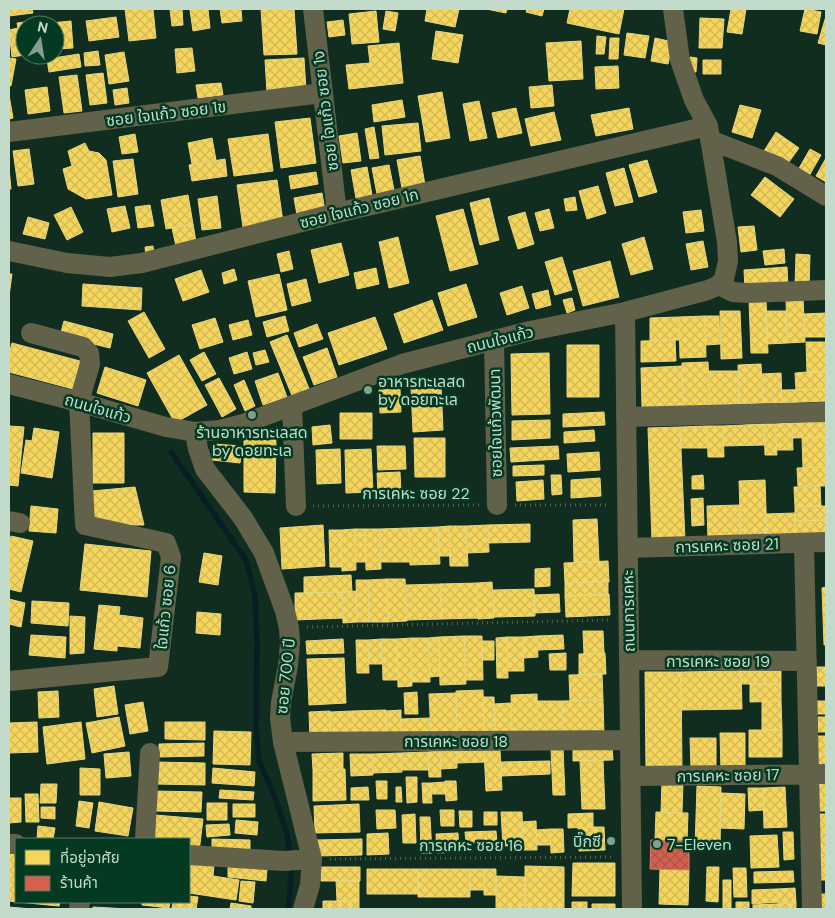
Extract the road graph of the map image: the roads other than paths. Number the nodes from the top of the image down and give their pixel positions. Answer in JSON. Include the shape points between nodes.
{"nodes":[{"id":1,"x":313,"y":9,"type":"edge"},
{"id":2,"x":673,"y":9,"type":"edge"},
{"id":3,"x":322,"y":93,"type":"junction"},
{"id":4,"x":9,"y":132,"type":"edge"},
{"id":5,"x":709,"y":133,"type":"junction"},
{"id":6,"x":826,"y":196,"type":"edge"},
{"id":7,"x":337,"y":213,"type":"junction"},
{"id":8,"x":9,"y":251,"type":"edge"},
{"id":9,"x":719,"y":285,"type":"junction"},
{"id":10,"x":826,"y":290,"type":"edge"},
{"id":11,"x":625,"y":312,"type":"junction"},
{"id":12,"x":31,"y":333,"type":"dead end"},
{"id":13,"x":494,"y":340,"type":"junction"},
{"id":14,"x":9,"y":384,"type":"edge"},
{"id":15,"x":80,"y":402,"type":"junction"},
{"id":16,"x":292,"y":405,"type":"junction"},
{"id":17,"x":826,"y":412,"type":"edge"},
{"id":18,"x":626,"y":416,"type":"junction"},
{"id":19,"x":195,"y":432,"type":"junction"},
{"id":20,"x":497,"y":505,"type":"road end"},
{"id":21,"x":296,"y":506,"type":"road end"},
{"id":22,"x":826,"y":542,"type":"edge"},
{"id":23,"x":804,"y":543,"type":"junction"},
{"id":24,"x":628,"y":548,"type":"junction"},
{"id":25,"x":629,"y":660,"type":"junction"},
{"id":26,"x":807,"y":661,"type":"junction"},
{"id":27,"x":9,"y":681,"type":"edge"},
{"id":28,"x":630,"y":740,"type":"junction"},
{"id":29,"x":282,"y":742,"type":"junction"},
{"id":30,"x":150,"y":752,"type":"dead end"},
{"id":31,"x":818,"y":774,"type":"edge"},
{"id":32,"x":630,"y":776,"type":"junction"},
{"id":33,"x":145,"y":838,"type":"edge"},
{"id":34,"x":190,"y":855,"type":"edge"},
{"id":35,"x":312,"y":859,"type":"junction"},
{"id":36,"x":303,"y":909,"type":"edge"},
{"id":37,"x":632,"y":909,"type":"edge"},
{"id":38,"x":812,"y":909,"type":"edge"}],
"edges":[{"from":1,"to":3,"type":"street","name":"ซอย ใจแก้ว ซอย 1ง"},
{"from":2,"to":5,"type":"street","via":[[680,60]]},
{"from":3,"to":4,"type":"street","name":"ซอย ใจแก้ว ซอย 1ข"},
{"from":3,"to":7,"type":"street","name":"ซอย ใจแก้ว ซอย 1ง"},
{"from":5,"to":6,"type":"street","via":[[777,166]]},
{"from":5,"to":7,"type":"street","name":"ซอย ใจแก้ว ซอย 1ก"},
{"from":5,"to":9,"type":"street","via":[[727,242],[728,261],[724,279]]},
{"from":7,"to":8,"type":"street","name":"ซอย ใจแก้ว ซอย 1ก","via":[[142,263],[110,267],[66,263]]},
{"from":9,"to":10,"type":"street","via":[[740,293]]},
{"from":9,"to":11,"type":"street","name":"ถนนใจแก้ว"},
{"from":11,"to":13,"type":"street","name":"ถนนใจแก้ว"},
{"from":11,"to":18,"type":"street","name":"ถนนการเคหะ"},
{"from":12,"to":15,"type":"street","via":[[83,347],[89,353],[90,364]]},
{"from":13,"to":16,"type":"street","name":"ถนนใจแก้ว","via":[[402,364]]},
{"from":13,"to":20,"type":"street","name":"ซอยใจแก้วพัฒนา"},
{"from":14,"to":15,"type":"street","name":"ถนนใจแก้ว"},
{"from":15,"to":19,"type":"street","name":"ถนนใจแก้ว"},
{"from":15,"to":27,"type":"street","name":"ใจแก้ว ซอย 6","via":[[85,525],[166,543],[171,557],[158,667]]},
{"from":16,"to":19,"type":"street","name":"ถนนใจแก้ว","via":[[243,424]]},
{"from":16,"to":21,"type":"street"},
{"from":17,"to":18,"type":"street"},
{"from":18,"to":24,"type":"street","name":"ถนนการเคหะ"},
{"from":19,"to":29,"type":"street","name":"ซอย 700 ปี","via":[[205,469],[243,518],[264,553],[285,611],[290,644],[281,702]]},
{"from":22,"to":23,"type":"street","name":"การเคหะ ซอย 21"},
{"from":23,"to":24,"type":"street","name":"การเคหะ ซอย 21"},
{"from":23,"to":26,"type":"street"},
{"from":24,"to":25,"type":"street","name":"ถนนการเคหะ"},
{"from":25,"to":26,"type":"street","name":"การเคหะ ซอย 19"},
{"from":25,"to":28,"type":"street","name":"ถนนการเคหะ"},
{"from":26,"to":31,"type":"street"},
{"from":28,"to":29,"type":"street","name":"การเคหะ ซอย 18"},
{"from":28,"to":32,"type":"street","name":"ถนนการเคหะ"},
{"from":29,"to":35,"type":"street","name":"ซอย 700 ปี"},
{"from":30,"to":33,"type":"street"},
{"from":31,"to":32,"type":"street","name":"การเคหะ ซอย 17"},
{"from":31,"to":38,"type":"street"},
{"from":32,"to":37,"type":"street","name":"ถนนการเคหะ"},
{"from":34,"to":35,"type":"street","via":[[284,861]]},
{"from":35,"to":36,"type":"street","name":"ซอย 700 ปี","via":[[310,885]]}]}
